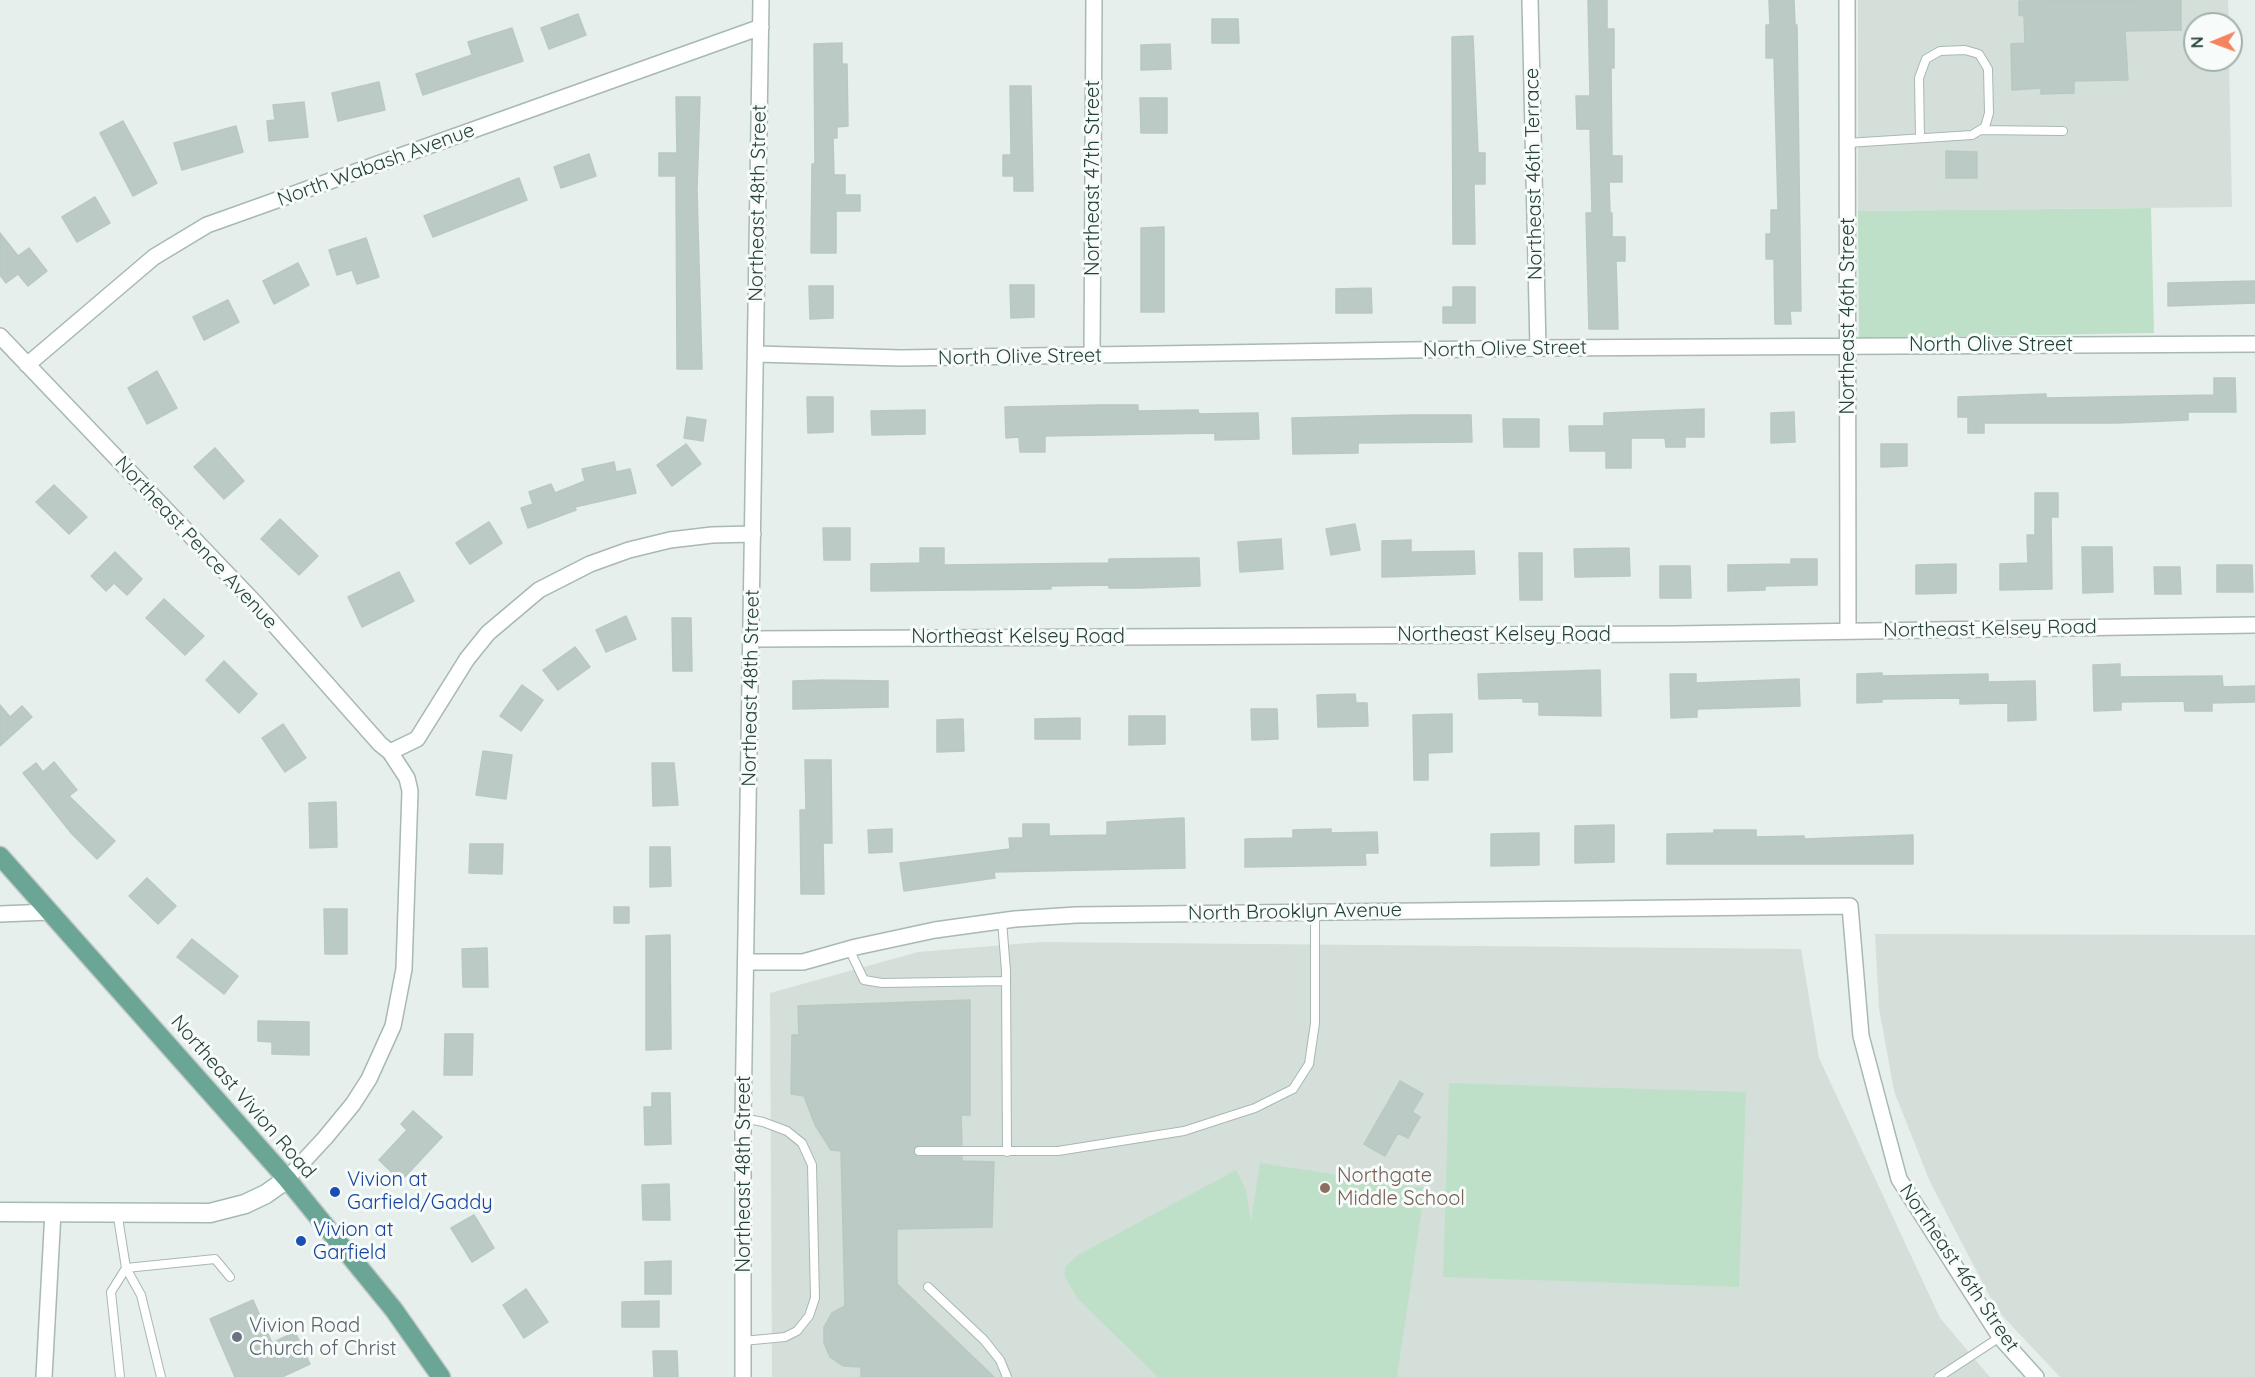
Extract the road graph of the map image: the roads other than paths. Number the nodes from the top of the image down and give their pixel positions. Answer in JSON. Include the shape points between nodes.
{"nodes":[{"id":1,"x":761,"y":0,"type":"edge"},
{"id":2,"x":1094,"y":0,"type":"edge"},
{"id":3,"x":1530,"y":0,"type":"edge"},
{"id":4,"x":1847,"y":0,"type":"edge"},
{"id":5,"x":761,"y":27,"type":"junction"},
{"id":6,"x":1979,"y":130,"type":"junction"},
{"id":7,"x":2063,"y":130,"type":"dead end"},
{"id":8,"x":1920,"y":138,"type":"junction"},
{"id":9,"x":1847,"y":142,"type":"junction"},
{"id":10,"x":0,"y":336,"type":"edge"},
{"id":11,"x":2255,"y":344,"type":"edge"},
{"id":12,"x":1848,"y":346,"type":"junction"},
{"id":13,"x":1538,"y":348,"type":"junction"},
{"id":14,"x":756,"y":354,"type":"junction"},
{"id":15,"x":1092,"y":356,"type":"junction"},
{"id":16,"x":27,"y":365,"type":"junction"},
{"id":17,"x":753,"y":534,"type":"junction"},
{"id":18,"x":2255,"y":625,"type":"edge"},
{"id":19,"x":1848,"y":631,"type":"junction"},
{"id":20,"x":752,"y":639,"type":"junction"},
{"id":21,"x":390,"y":752,"type":"junction"},
{"id":22,"x":0,"y":856,"type":"edge"},
{"id":23,"x":1850,"y":906,"type":"joint"},
{"id":24,"x":50,"y":912,"type":"junction"},
{"id":25,"x":1315,"y":912,"type":"junction"},
{"id":26,"x":0,"y":914,"type":"edge"},
{"id":27,"x":1002,"y":921,"type":"junction"},
{"id":28,"x":849,"y":949,"type":"junction"},
{"id":29,"x":746,"y":962,"type":"junction"},
{"id":30,"x":1006,"y":981,"type":"junction"},
{"id":31,"x":743,"y":1118,"type":"junction"},
{"id":32,"x":918,"y":1151,"type":"dead end"},
{"id":33,"x":1007,"y":1152,"type":"junction"},
{"id":34,"x":287,"y":1179,"type":"junction"},
{"id":35,"x":117,"y":1211,"type":"junction"},
{"id":36,"x":0,"y":1212,"type":"edge"},
{"id":37,"x":53,"y":1212,"type":"junction"},
{"id":38,"x":126,"y":1268,"type":"junction"},
{"id":39,"x":230,"y":1277,"type":"dead end"},
{"id":40,"x":928,"y":1287,"type":"dead end"},
{"id":41,"x":2000,"y":1337,"type":"junction"},
{"id":42,"x":743,"y":1341,"type":"junction"},
{"id":43,"x":44,"y":1377,"type":"edge"},
{"id":44,"x":120,"y":1377,"type":"edge"},
{"id":45,"x":161,"y":1377,"type":"edge"},
{"id":46,"x":441,"y":1377,"type":"edge"},
{"id":47,"x":743,"y":1377,"type":"edge"},
{"id":48,"x":1007,"y":1377,"type":"edge"},
{"id":49,"x":1939,"y":1377,"type":"edge"},
{"id":50,"x":2036,"y":1377,"type":"edge"}],
"edges":[{"from":1,"to":5,"type":"street","name":"Northeast 48th Street"},
{"from":2,"to":15,"type":"street","name":"Northeast 47th Street"},
{"from":3,"to":13,"type":"street","name":"Northeast 46th Terrace"},
{"from":4,"to":9,"type":"street","name":"Northeast 46th Street"},
{"from":5,"to":14,"type":"street","name":"Northeast 48th Street"},
{"from":5,"to":16,"type":"street","name":"North Wabash Avenue","via":[[207,225],[154,257]]},
{"from":6,"to":7,"type":"lane"},
{"from":6,"to":8,"type":"lane","via":[[1972,135]]},
{"from":6,"to":8,"type":"lane","via":[[1985,127],[1989,113],[1988,69],[1979,54],[1940,51],[1926,59],[1921,68]]},
{"from":8,"to":9,"type":"lane"},
{"from":9,"to":12,"type":"street","name":"Northeast 46th Street"},
{"from":10,"to":16,"type":"street","name":"Northeast Pence Avenue"},
{"from":11,"to":12,"type":"street","name":"North Olive Street"},
{"from":12,"to":13,"type":"street","name":"North Olive Street"},
{"from":12,"to":19,"type":"street","name":"Northeast 46th Street"},
{"from":13,"to":15,"type":"street","name":"North Olive Street"},
{"from":14,"to":15,"type":"street","name":"North Olive Street","via":[[901,358]]},
{"from":14,"to":17,"type":"street","name":"Northeast 48th Street"},
{"from":16,"to":21,"type":"street","name":"Northeast Pence Avenue","via":[[256,604]]},
{"from":17,"to":20,"type":"street","name":"Northeast 48th Street"},
{"from":17,"to":21,"type":"street","via":[[680,539],[629,550],[590,564],[539,590],[496,626],[467,659],[417,739]]},
{"from":18,"to":19,"type":"street","name":"Northeast Kelsey Road"},
{"from":19,"to":20,"type":"street","name":"Northeast Kelsey Road"},
{"from":20,"to":29,"type":"street","name":"Northeast 48th Street"},
{"from":21,"to":34,"type":"street","name":"Northeast Pence Avenue","via":[[401,766],[410,791],[400,998],[369,1079],[325,1138]]},
{"from":22,"to":24,"type":"main road","name":"Northeast Vivion Road"},
{"from":23,"to":25,"type":"street","name":"North Brooklyn Avenue"},
{"from":23,"to":41,"type":"street","name":"Northeast 46th Street","via":[[1861,1036],[1899,1179]]},
{"from":24,"to":26,"type":"street"},
{"from":24,"to":34,"type":"main road","name":"Northeast Vivion Road"},
{"from":25,"to":27,"type":"street","name":"North Brooklyn Avenue","via":[[1076,915]]},
{"from":25,"to":33,"type":"lane","via":[[1315,1023],[1309,1064],[1293,1089],[1255,1108],[1184,1131],[1058,1151]]},
{"from":27,"to":28,"type":"street","name":"North Brooklyn Avenue","via":[[935,930]]},
{"from":27,"to":30,"type":"lane"},
{"from":28,"to":29,"type":"street","name":"North Brooklyn Avenue","via":[[803,962]]},
{"from":28,"to":30,"type":"lane","via":[[864,980]]},
{"from":29,"to":31,"type":"street","name":"Northeast 48th Street"},
{"from":30,"to":33,"type":"lane"},
{"from":31,"to":42,"type":"street","name":"Northeast 48th Street"},
{"from":31,"to":42,"type":"lane","via":[[787,1131],[802,1143],[812,1165],[815,1298],[798,1331],[785,1337]]},
{"from":32,"to":33,"type":"lane"},
{"from":34,"to":35,"type":"street","via":[[266,1194],[221,1211]]},
{"from":34,"to":46,"type":"main road","name":"Northeast Vivion Road","via":[[394,1310]]},
{"from":35,"to":37,"type":"street"},
{"from":35,"to":38,"type":"lane"},
{"from":36,"to":37,"type":"street"},
{"from":37,"to":43,"type":"street"},
{"from":38,"to":39,"type":"lane","via":[[215,1259]]},
{"from":38,"to":44,"type":"lane","via":[[111,1292]]},
{"from":38,"to":45,"type":"lane","via":[[141,1295]]},
{"from":40,"to":48,"type":"lane","via":[[984,1340],[1000,1360]]},
{"from":41,"to":49,"type":"lane"},
{"from":41,"to":50,"type":"street","name":"Northeast 46th Street"},
{"from":42,"to":47,"type":"street","name":"Northeast 48th Street"}]}
